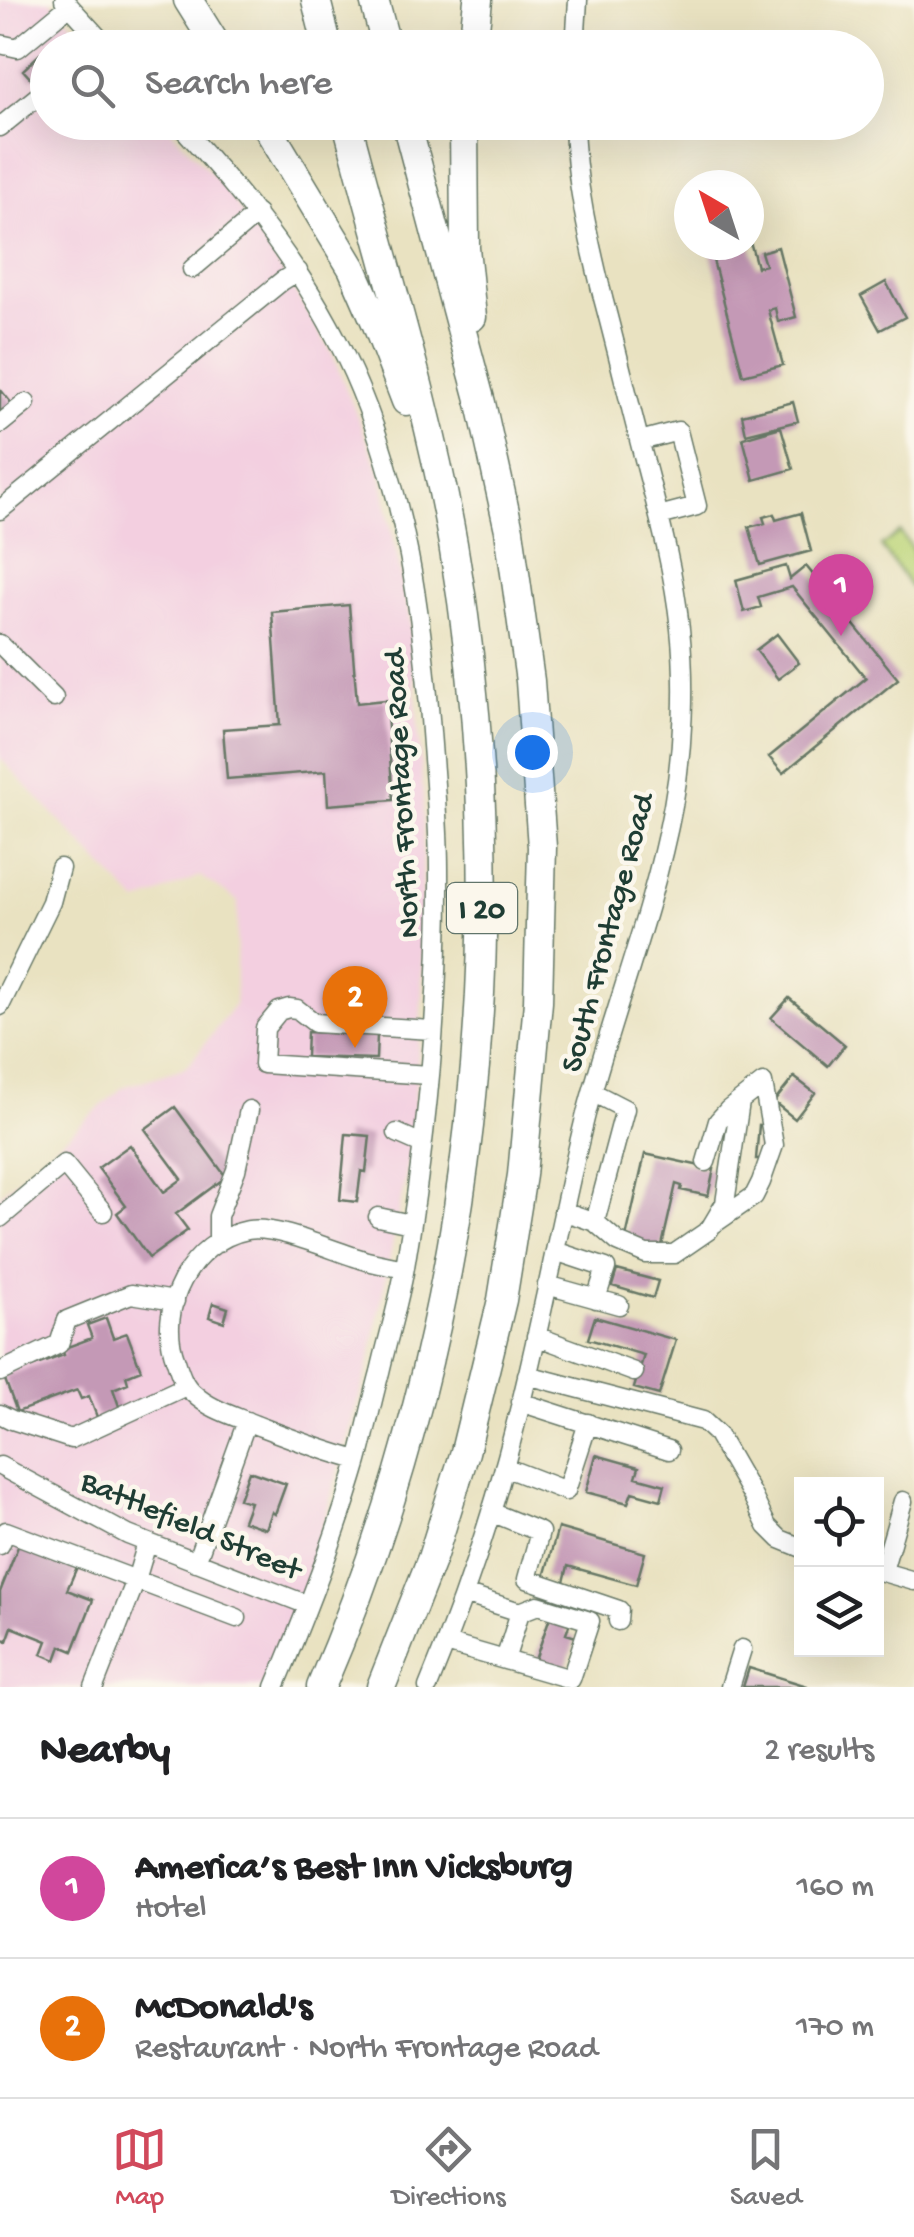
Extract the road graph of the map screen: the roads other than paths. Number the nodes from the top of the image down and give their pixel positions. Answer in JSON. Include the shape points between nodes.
{"nodes":[{"id":1,"x":188,"y":0,"type":"edge"},
{"id":2,"x":316,"y":0,"type":"edge"},
{"id":3,"x":374,"y":0,"type":"edge"},
{"id":4,"x":478,"y":0,"type":"edge"},
{"id":5,"x":578,"y":0,"type":"edge"},
{"id":6,"x":66,"y":3,"type":"edge"},
{"id":7,"x":37,"y":30,"type":"edge"},
{"id":8,"x":89,"y":30,"type":"edge"},
{"id":9,"x":207,"y":30,"type":"edge"},
{"id":10,"x":324,"y":30,"type":"edge"},
{"id":11,"x":382,"y":30,"type":"edge"},
{"id":12,"x":474,"y":30,"type":"edge"},
{"id":13,"x":576,"y":30,"type":"edge"},
{"id":14,"x":30,"y":37,"type":"edge"},
{"id":15,"x":0,"y":44,"type":"edge"},
{"id":16,"x":30,"y":103,"type":"edge"},
{"id":17,"x":0,"y":127,"type":"edge"},
{"id":18,"x":194,"y":140,"type":"edge"},
{"id":19,"x":275,"y":140,"type":"edge"},
{"id":20,"x":352,"y":140,"type":"edge"},
{"id":21,"x":411,"y":140,"type":"edge"},
{"id":22,"x":464,"y":140,"type":"edge"},
{"id":23,"x":575,"y":140,"type":"edge"},
{"id":24,"x":257,"y":214,"type":"junction"},
{"id":25,"x":192,"y":269,"type":"dead end"},
{"id":26,"x":298,"y":272,"type":"junction"},
{"id":27,"x":480,"y":403,"type":"junction"},
{"id":28,"x":26,"y":404,"type":"dead end"},
{"id":29,"x":0,"y":424,"type":"edge"},
{"id":30,"x":640,"y":441,"type":"junction"},
{"id":31,"x":0,"y":510,"type":"edge"},
{"id":32,"x":659,"y":516,"type":"junction"},
{"id":33,"x":452,"y":542,"type":"junction"},
{"id":34,"x":0,"y":644,"type":"edge"},
{"id":35,"x":54,"y":698,"type":"dead end"},
{"id":36,"x":60,"y":868,"type":"dead end"},
{"id":37,"x":0,"y":1006,"type":"edge"},
{"id":38,"x":432,"y":1030,"type":"junction"},
{"id":39,"x":429,"y":1075,"type":"junction"},
{"id":40,"x":592,"y":1092,"type":"junction"},
{"id":41,"x":740,"y":1102,"type":"junction"},
{"id":42,"x":249,"y":1110,"type":"dead end"},
{"id":43,"x":397,"y":1133,"type":"dead end"},
{"id":44,"x":422,"y":1144,"type":"junction"},
{"id":45,"x":706,"y":1162,"type":"dead end"},
{"id":46,"x":103,"y":1212,"type":"dead end"},
{"id":47,"x":563,"y":1212,"type":"junction"},
{"id":48,"x":0,"y":1218,"type":"edge"},
{"id":49,"x":378,"y":1218,"type":"dead end"},
{"id":50,"x":594,"y":1222,"type":"junction"},
{"id":51,"x":411,"y":1224,"type":"junction"},
{"id":52,"x":712,"y":1225,"type":"junction"},
{"id":53,"x":218,"y":1243,"type":"junction"},
{"id":54,"x":555,"y":1251,"type":"junction"},
{"id":55,"x":404,"y":1269,"type":"junction"},
{"id":56,"x":547,"y":1285,"type":"junction"},
{"id":57,"x":596,"y":1299,"type":"junction"},
{"id":58,"x":175,"y":1300,"type":"junction"},
{"id":59,"x":619,"y":1306,"type":"dead end"},
{"id":60,"x":536,"y":1336,"type":"junction"},
{"id":61,"x":0,"y":1372,"type":"edge"},
{"id":62,"x":634,"y":1372,"type":"dead end"},
{"id":63,"x":527,"y":1375,"type":"junction"},
{"id":64,"x":186,"y":1386,"type":"junction"},
{"id":65,"x":520,"y":1402,"type":"junction"},
{"id":66,"x":0,"y":1414,"type":"edge"},
{"id":67,"x":247,"y":1421,"type":"junction"},
{"id":68,"x":588,"y":1424,"type":"junction"},
{"id":69,"x":669,"y":1450,"type":"dead end"},
{"id":70,"x":358,"y":1460,"type":"junction"},
{"id":71,"x":0,"y":1466,"type":"edge"},
{"id":72,"x":504,"y":1467,"type":"junction"},
{"id":73,"x":904,"y":1500,"type":"dead end"},
{"id":74,"x":491,"y":1512,"type":"junction"},
{"id":75,"x":147,"y":1543,"type":"junction"},
{"id":76,"x":0,"y":1545,"type":"edge"},
{"id":77,"x":794,"y":1545,"type":"edge"},
{"id":78,"x":196,"y":1562,"type":"junction"},
{"id":79,"x":881,"y":1567,"type":"edge"},
{"id":80,"x":884,"y":1572,"type":"edge"},
{"id":81,"x":136,"y":1580,"type":"junction"},
{"id":82,"x":914,"y":1580,"type":"edge"},
{"id":83,"x":464,"y":1594,"type":"junction"},
{"id":84,"x":308,"y":1605,"type":"junction"},
{"id":85,"x":520,"y":1612,"type":"junction"},
{"id":86,"x":237,"y":1618,"type":"dead end"},
{"id":87,"x":618,"y":1621,"type":"dead end"},
{"id":88,"x":446,"y":1643,"type":"junction"},
{"id":89,"x":742,"y":1648,"type":"dead end"},
{"id":90,"x":505,"y":1660,"type":"junction"},
{"id":91,"x":94,"y":1687,"type":"edge"},
{"id":92,"x":275,"y":1687,"type":"edge"},
{"id":93,"x":321,"y":1687,"type":"edge"},
{"id":94,"x":381,"y":1687,"type":"edge"},
{"id":95,"x":428,"y":1687,"type":"edge"},
{"id":96,"x":730,"y":1687,"type":"edge"}],
"edges":[{"from":1,"to":9,"type":"highway"},
{"from":2,"to":10,"type":"highway"},
{"from":3,"to":11,"type":"highway"},
{"from":4,"to":12,"type":"highway"},
{"from":5,"to":13,"type":"street"},
{"from":6,"to":7,"type":"street"},
{"from":6,"to":8,"type":"street"},
{"from":14,"to":15,"type":"street","via":[[18,48]]},
{"from":16,"to":17,"type":"street"},
{"from":18,"to":24,"type":"street","name":"North Frontage Road"},
{"from":19,"to":33,"type":"highway","via":[[358,282]]},
{"from":20,"to":33,"type":"highway","number":"I 20"},
{"from":21,"to":27,"type":"highway","number":"I 20"},
{"from":22,"to":27,"type":"highway","via":[[465,248]]},
{"from":23,"to":30,"type":"street","name":"South Frontage Road","via":[[588,240]]},
{"from":24,"to":25,"type":"street"},
{"from":24,"to":26,"type":"street","name":"North Frontage Road"},
{"from":26,"to":31,"type":"street"},
{"from":26,"to":38,"type":"street","name":"North Frontage Road","via":[[353,373],[380,442],[416,584],[439,868]]},
{"from":27,"to":94,"type":"highway","number":"I 20","via":[[509,530],[530,681],[542,847],[538,1002],[502,1300],[432,1558]]},
{"from":28,"to":29,"type":"street"},
{"from":30,"to":32,"type":"street","name":"South Frontage Road"},
{"from":30,"to":32,"type":"street","via":[[678,431],[697,506]]},
{"from":32,"to":40,"type":"street","name":"South Frontage Road","via":[[683,680],[674,803]]},
{"from":33,"to":93,"type":"highway","number":"I 20","via":[[469,650],[480,806],[480,1012],[470,1121],[453,1234],[404,1451]]},
{"from":34,"to":35,"type":"street"},
{"from":36,"to":37,"type":"street","via":[[51,902]]},
{"from":38,"to":39,"type":"street","name":"North Frontage Road"},
{"from":38,"to":39,"type":"street","via":[[315,1023],[290,1008],[265,1028],[262,1064]]},
{"from":39,"to":44,"type":"street","name":"North Frontage Road"},
{"from":40,"to":47,"type":"street","name":"South Frontage Road"},
{"from":40,"to":50,"type":"street","via":[[625,1109]]},
{"from":41,"to":45,"type":"street","via":[[718,1121]]},
{"from":41,"to":52,"type":"street","via":[[725,1203]]},
{"from":41,"to":52,"type":"street","via":[[763,1083],[774,1145],[754,1196]]},
{"from":42,"to":53,"type":"street","via":[[218,1216]]},
{"from":43,"to":44,"type":"street"},
{"from":44,"to":51,"type":"street","name":"North Frontage Road"},
{"from":46,"to":48,"type":"street","via":[[64,1164]]},
{"from":47,"to":50,"type":"street"},
{"from":47,"to":54,"type":"street","name":"South Frontage Road"},
{"from":49,"to":51,"type":"street"},
{"from":50,"to":52,"type":"street","via":[[646,1254],[674,1254]]},
{"from":51,"to":55,"type":"street","name":"North Frontage Road"},
{"from":53,"to":55,"type":"street","via":[[262,1229]]},
{"from":53,"to":58,"type":"street","via":[[179,1282]]},
{"from":54,"to":56,"type":"street","name":"South Frontage Road"},
{"from":54,"to":57,"type":"street","via":[[606,1268]]},
{"from":55,"to":70,"type":"street","name":"North Frontage Road"},
{"from":56,"to":57,"type":"street"},
{"from":56,"to":60,"type":"street","name":"South Frontage Road"},
{"from":57,"to":59,"type":"street"},
{"from":58,"to":61,"type":"street","via":[[131,1294],[115,1300],[67,1320],[59,1344]]},
{"from":58,"to":64,"type":"street","via":[[171,1349]]},
{"from":60,"to":62,"type":"street"},
{"from":60,"to":63,"type":"street","name":"South Frontage Road"},
{"from":63,"to":65,"type":"street","name":"South Frontage Road"},
{"from":63,"to":77,"type":"street","via":[[703,1421],[717,1434],[767,1526]]},
{"from":64,"to":66,"type":"street","via":[[71,1439]]},
{"from":64,"to":67,"type":"street","via":[[205,1404]]},
{"from":65,"to":68,"type":"street"},
{"from":65,"to":72,"type":"street","name":"South Frontage Road"},
{"from":67,"to":70,"type":"street"},
{"from":67,"to":78,"type":"street"},
{"from":68,"to":69,"type":"street"},
{"from":68,"to":72,"type":"street","via":[[566,1490]]},
{"from":70,"to":84,"type":"street","name":"North Frontage Road"},
{"from":71,"to":75,"type":"street","name":"Battlefield Street"},
{"from":72,"to":74,"type":"street","name":"South Frontage Road"},
{"from":73,"to":79,"type":"street"},
{"from":74,"to":83,"type":"street","name":"South Frontage Road"},
{"from":74,"to":87,"type":"street","via":[[540,1532],[527,1579],[619,1610]]},
{"from":75,"to":78,"type":"street","name":"Battlefield Street"},
{"from":75,"to":81,"type":"street"},
{"from":76,"to":81,"type":"street","via":[[6,1531]]},
{"from":78,"to":84,"type":"street","name":"Battlefield Street"},
{"from":80,"to":82,"type":"street"},
{"from":81,"to":86,"type":"street"},
{"from":81,"to":91,"type":"street"},
{"from":83,"to":85,"type":"street"},
{"from":83,"to":88,"type":"street","name":"South Frontage Road"},
{"from":84,"to":92,"type":"street","name":"North Frontage Road"},
{"from":85,"to":90,"type":"street"},
{"from":85,"to":90,"type":"street","via":[[538,1605],[590,1621],[571,1679]]},
{"from":88,"to":90,"type":"street"},
{"from":88,"to":95,"type":"street","name":"South Frontage Road"},
{"from":89,"to":96,"type":"street"}]}
